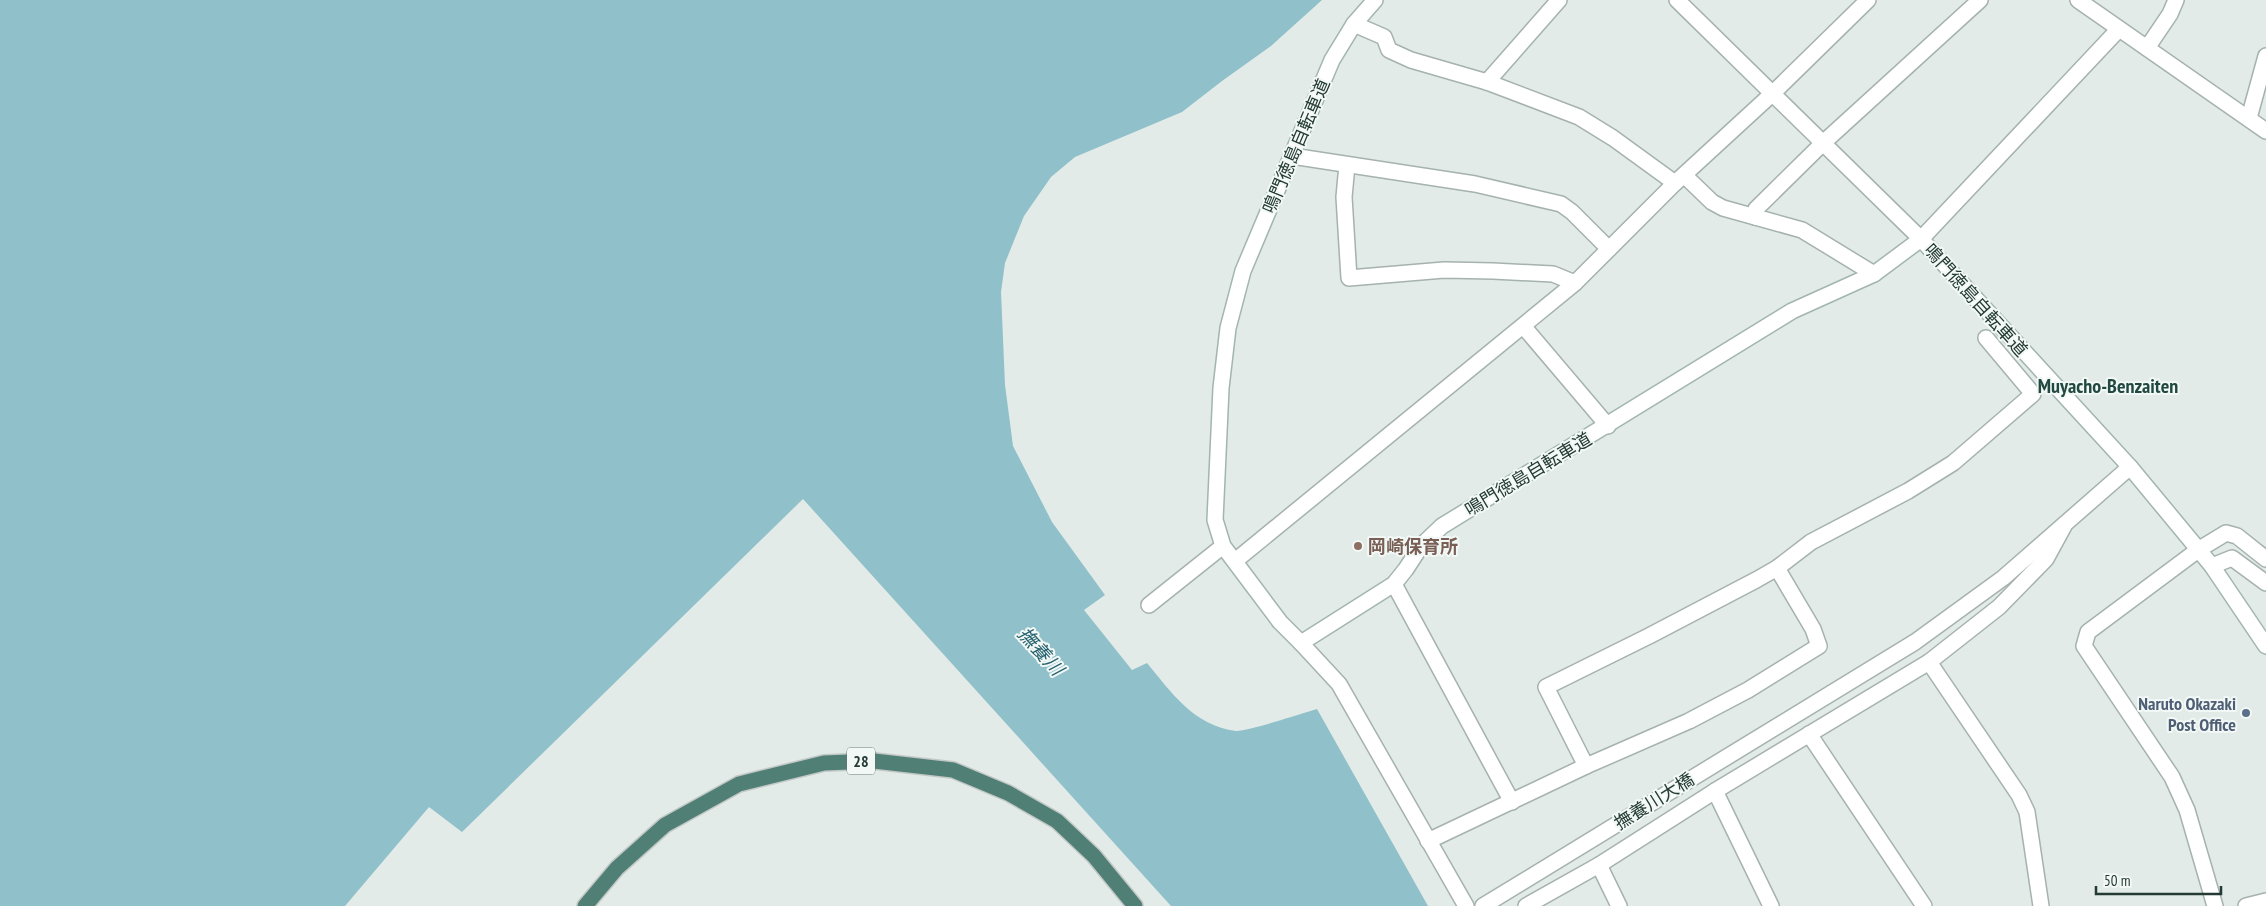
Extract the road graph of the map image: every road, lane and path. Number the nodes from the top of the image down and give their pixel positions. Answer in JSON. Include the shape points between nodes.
{"nodes":[{"id":1,"x":1375,"y":0,"type":"edge"},
{"id":2,"x":1559,"y":0,"type":"edge"},
{"id":3,"x":1677,"y":0,"type":"edge"},
{"id":4,"x":1868,"y":0,"type":"edge"},
{"id":5,"x":1980,"y":0,"type":"edge"},
{"id":6,"x":2078,"y":0,"type":"edge"},
{"id":7,"x":2176,"y":0,"type":"edge"},
{"id":8,"x":1354,"y":24,"type":"junction"},
{"id":9,"x":2119,"y":29,"type":"junction"},
{"id":10,"x":2147,"y":48,"type":"junction"},
{"id":11,"x":2266,"y":56,"type":"edge"},
{"id":12,"x":1487,"y":82,"type":"junction"},
{"id":13,"x":1773,"y":93,"type":"junction"},
{"id":14,"x":2249,"y":118,"type":"junction"},
{"id":15,"x":2266,"y":131,"type":"edge"},
{"id":16,"x":1823,"y":143,"type":"junction"},
{"id":17,"x":1292,"y":156,"type":"junction"},
{"id":18,"x":1347,"y":165,"type":"junction"},
{"id":19,"x":1680,"y":180,"type":"junction"},
{"id":20,"x":1755,"y":217,"type":"junction"},
{"id":21,"x":1921,"y":239,"type":"junction"},
{"id":22,"x":1609,"y":249,"type":"junction"},
{"id":23,"x":1874,"y":274,"type":"junction"},
{"id":24,"x":1575,"y":283,"type":"junction"},
{"id":25,"x":1524,"y":327,"type":"junction"},
{"id":26,"x":1986,"y":338,"type":"dead end"},
{"id":27,"x":1608,"y":426,"type":"junction"},
{"id":28,"x":2130,"y":467,"type":"junction"},
{"id":29,"x":2065,"y":525,"type":"junction"},
{"id":30,"x":1223,"y":546,"type":"junction"},
{"id":31,"x":2198,"y":550,"type":"junction"},
{"id":32,"x":2266,"y":559,"type":"edge"},
{"id":33,"x":1235,"y":561,"type":"junction"},
{"id":34,"x":2212,"y":566,"type":"junction"},
{"id":35,"x":1777,"y":568,"type":"junction"},
{"id":36,"x":2266,"y":583,"type":"edge"},
{"id":37,"x":1394,"y":584,"type":"junction"},
{"id":38,"x":1149,"y":605,"type":"dead end"},
{"id":39,"x":1301,"y":642,"type":"junction"},
{"id":40,"x":2266,"y":646,"type":"edge"},
{"id":41,"x":1929,"y":662,"type":"junction"},
{"id":42,"x":1809,"y":734,"type":"junction"},
{"id":43,"x":1586,"y":766,"type":"junction"},
{"id":44,"x":1715,"y":791,"type":"junction"},
{"id":45,"x":1512,"y":802,"type":"junction"},
{"id":46,"x":1428,"y":841,"type":"junction"},
{"id":47,"x":1599,"y":866,"type":"junction"},
{"id":48,"x":2266,"y":901,"type":"edge"},
{"id":49,"x":585,"y":906,"type":"edge"},
{"id":50,"x":1135,"y":906,"type":"edge"},
{"id":51,"x":1466,"y":906,"type":"edge"},
{"id":52,"x":1483,"y":906,"type":"edge"},
{"id":53,"x":1526,"y":906,"type":"edge"},
{"id":54,"x":1619,"y":906,"type":"edge"},
{"id":55,"x":1771,"y":906,"type":"edge"},
{"id":56,"x":1924,"y":906,"type":"edge"},
{"id":57,"x":2041,"y":906,"type":"edge"},
{"id":58,"x":2215,"y":906,"type":"edge"},
{"id":59,"x":2246,"y":906,"type":"edge"}],
"edges":[{"from":1,"to":8,"type":"street","name":"鳴門徳島自転車道"},
{"from":2,"to":12,"type":"street"},
{"from":3,"to":13,"type":"street"},
{"from":4,"to":13,"type":"street"},
{"from":5,"to":16,"type":"street"},
{"from":6,"to":9,"type":"street"},
{"from":7,"to":10,"type":"street"},
{"from":8,"to":12,"type":"street","via":[[1384,37],[1389,50],[1410,60]]},
{"from":8,"to":17,"type":"street","name":"鳴門徳島自転車道","via":[[1332,60]]},
{"from":9,"to":10,"type":"street"},
{"from":9,"to":21,"type":"street"},
{"from":10,"to":14,"type":"street"},
{"from":11,"to":14,"type":"street"},
{"from":12,"to":19,"type":"street","via":[[1579,117]]},
{"from":13,"to":16,"type":"street"},
{"from":13,"to":19,"type":"street"},
{"from":14,"to":15,"type":"street"},
{"from":16,"to":20,"type":"street","via":[[1756,209]]},
{"from":16,"to":21,"type":"street"},
{"from":17,"to":18,"type":"street"},
{"from":17,"to":30,"type":"street","name":"鳴門徳島自転車道","via":[[1243,271],[1228,328],[1221,388],[1215,520]]},
{"from":18,"to":22,"type":"street","via":[[1475,184],[1561,204]]},
{"from":18,"to":24,"type":"street","via":[[1344,197],[1349,278],[1444,270],[1493,271],[1554,274]]},
{"from":19,"to":20,"type":"street","via":[[1724,208]]},
{"from":19,"to":22,"type":"street"},
{"from":20,"to":23,"type":"street","via":[[1802,230]]},
{"from":21,"to":23,"type":"street","name":"鳴門徳島自転車道"},
{"from":21,"to":28,"type":"street","name":"鳴門徳島自転車道"},
{"from":22,"to":24,"type":"street"},
{"from":23,"to":27,"type":"street","name":"鳴門徳島自転車道","via":[[1792,311]]},
{"from":24,"to":25,"type":"street"},
{"from":25,"to":27,"type":"street"},
{"from":25,"to":33,"type":"street"},
{"from":26,"to":35,"type":"street","via":[[2033,394],[1953,463],[1908,491],[1811,542]]},
{"from":27,"to":37,"type":"street","name":"鳴門徳島自転車道","via":[[1442,526],[1421,546]]},
{"from":28,"to":29,"type":"street","name":"撫養川大橋"},
{"from":28,"to":31,"type":"street","name":"鳴門徳島自転車道"},
{"from":29,"to":41,"type":"street","via":[[2046,559],[1999,607]]},
{"from":29,"to":52,"type":"street","name":"撫養川大橋","via":[[2004,578],[1915,642]]},
{"from":30,"to":33,"type":"street","name":"鳴門徳島自転車道"},
{"from":30,"to":38,"type":"street"},
{"from":31,"to":32,"type":"street","via":[[2226,533],[2237,536]]},
{"from":31,"to":34,"type":"street","name":"鳴門徳島自転車道"},
{"from":31,"to":58,"type":"street","via":[[2088,632],[2084,646],[2172,777],[2187,810]]},
{"from":33,"to":39,"type":"street","name":"鳴門徳島自転車道","via":[[1280,622]]},
{"from":34,"to":36,"type":"street","via":[[2232,558]]},
{"from":34,"to":40,"type":"street","name":"鳴門徳島自転車道"},
{"from":35,"to":43,"type":"street","via":[[1546,687]]},
{"from":35,"to":43,"type":"street","via":[[1814,629],[1819,646],[1748,690],[1689,721]]},
{"from":37,"to":39,"type":"street","name":"鳴門徳島自転車道"},
{"from":37,"to":45,"type":"street"},
{"from":39,"to":46,"type":"street","via":[[1339,684]]},
{"from":41,"to":42,"type":"street"},
{"from":41,"to":57,"type":"street","via":[[2019,795],[2027,812]]},
{"from":42,"to":44,"type":"street"},
{"from":42,"to":56,"type":"street"},
{"from":43,"to":45,"type":"street"},
{"from":44,"to":47,"type":"street"},
{"from":44,"to":55,"type":"street"},
{"from":45,"to":46,"type":"street"},
{"from":46,"to":51,"type":"street"},
{"from":47,"to":53,"type":"street"},
{"from":47,"to":54,"type":"street"},
{"from":48,"to":59,"type":"street"},
{"from":49,"to":50,"type":"highway","number":"28","via":[[617,868],[665,826],[739,784],[824,763],[874,760],[953,770],[1008,793],[1057,821],[1094,856]]}]}
